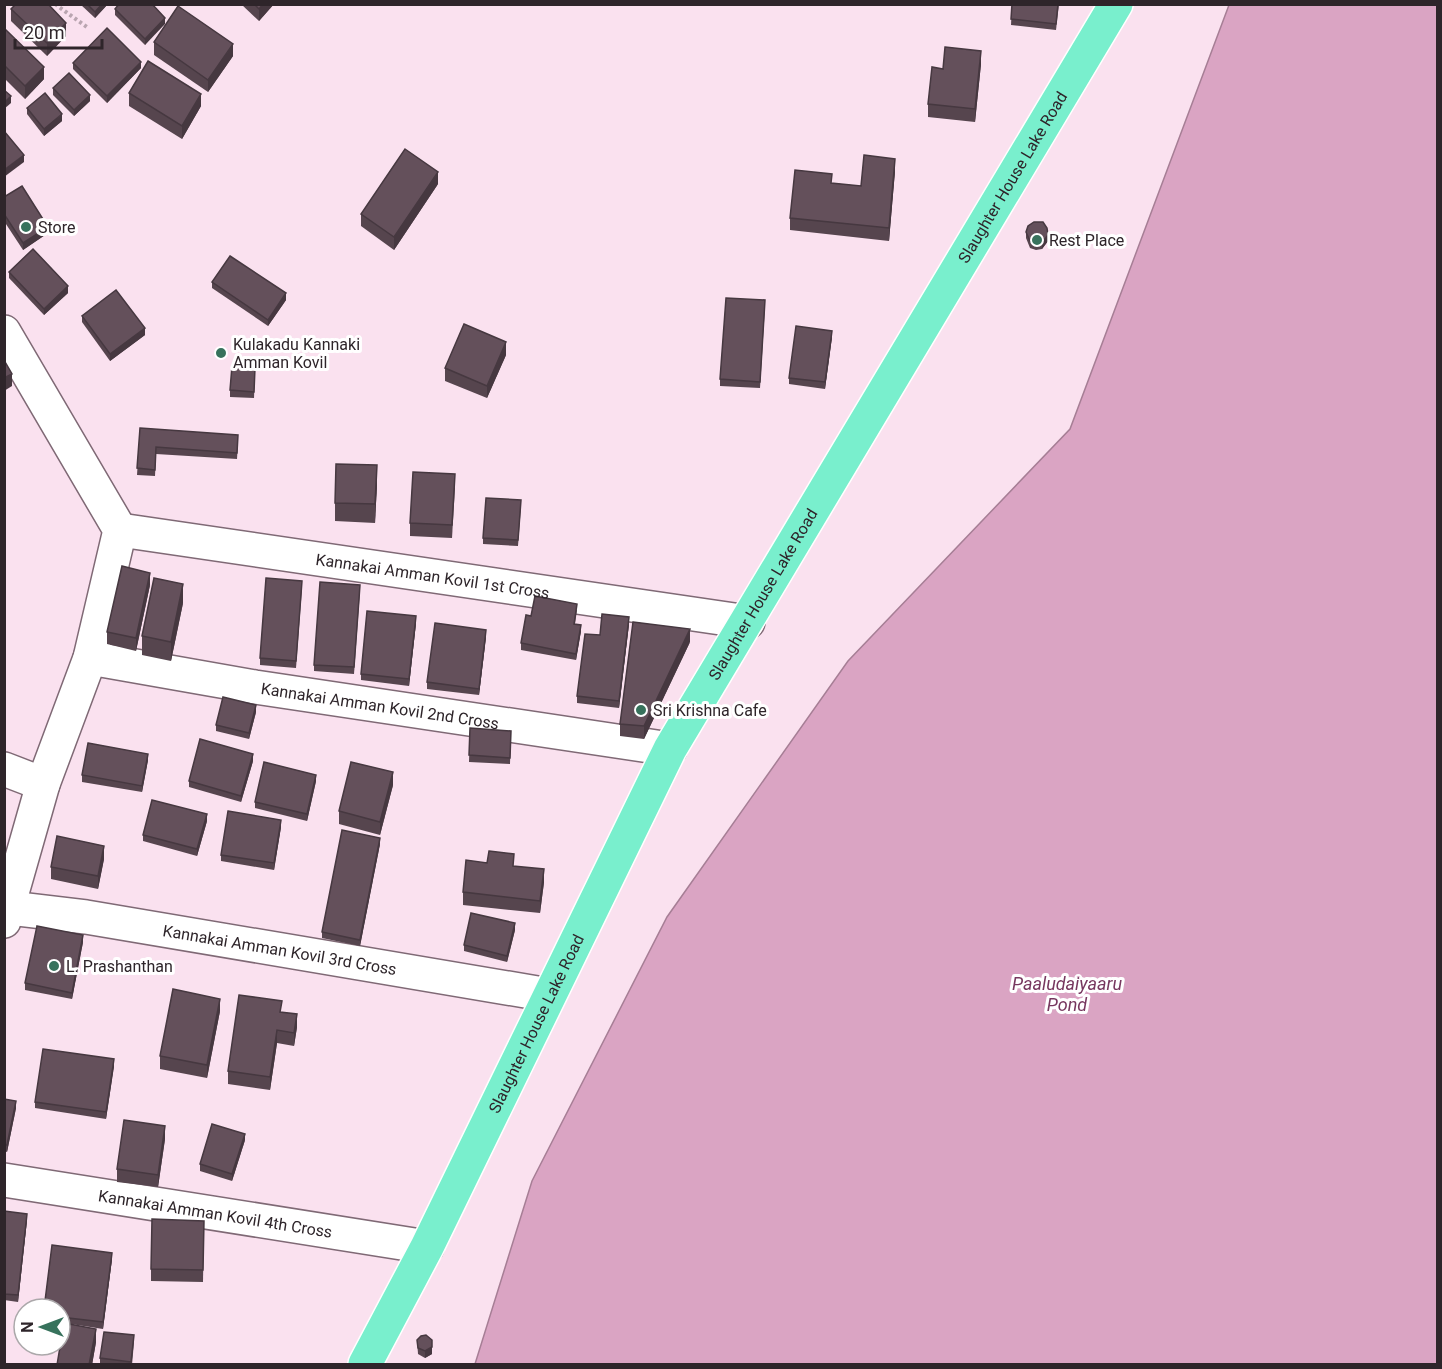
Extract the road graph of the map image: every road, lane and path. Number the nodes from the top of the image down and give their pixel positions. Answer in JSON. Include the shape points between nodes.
{"nodes":[{"id":1,"x":55,"y":4,"type":"edge"},
{"id":2,"x":1116,"y":4,"type":"edge"},
{"id":3,"x":87,"y":27,"type":"dead end"},
{"id":4,"x":4,"y":332,"type":"edge"},
{"id":5,"x":120,"y":530,"type":"junction"},
{"id":6,"x":748,"y":622,"type":"junction"},
{"id":7,"x":90,"y":658,"type":"junction"},
{"id":8,"x":670,"y":749,"type":"junction"},
{"id":9,"x":4,"y":769,"type":"edge"},
{"id":10,"x":43,"y":784,"type":"junction"},
{"id":11,"x":7,"y":915,"type":"edge"},
{"id":12,"x":549,"y":995,"type":"junction"},
{"id":13,"x":4,"y":1180,"type":"edge"},
{"id":14,"x":427,"y":1247,"type":"junction"},
{"id":15,"x":365,"y":1365,"type":"edge"}],
"edges":[{"from":1,"to":3,"type":"path"},
{"from":2,"to":6,"type":"main road","name":"Slaughter House Lake Road"},
{"from":4,"to":5,"type":"street"},
{"from":5,"to":6,"type":"street","name":"Kannakai Amman Kovil 1st Cross"},
{"from":5,"to":7,"type":"street"},
{"from":6,"to":8,"type":"main road","name":"Slaughter House Lake Road"},
{"from":7,"to":8,"type":"street","name":"Kannakai Amman Kovil 2nd Cross","via":[[255,687]]},
{"from":7,"to":10,"type":"street"},
{"from":8,"to":12,"type":"main road","name":"Slaughter House Lake Road"},
{"from":9,"to":10,"type":"street"},
{"from":10,"to":11,"type":"street"},
{"from":11,"to":12,"type":"street","name":"Kannakai Amman Kovil 3rd Cross","via":[[86,917]]},
{"from":12,"to":14,"type":"main road","name":"Slaughter House Lake Road"},
{"from":13,"to":14,"type":"street","name":"Kannakai Amman Kovil 4th Cross"},
{"from":14,"to":15,"type":"main road","name":"Slaughter House Lake Road"}]}
